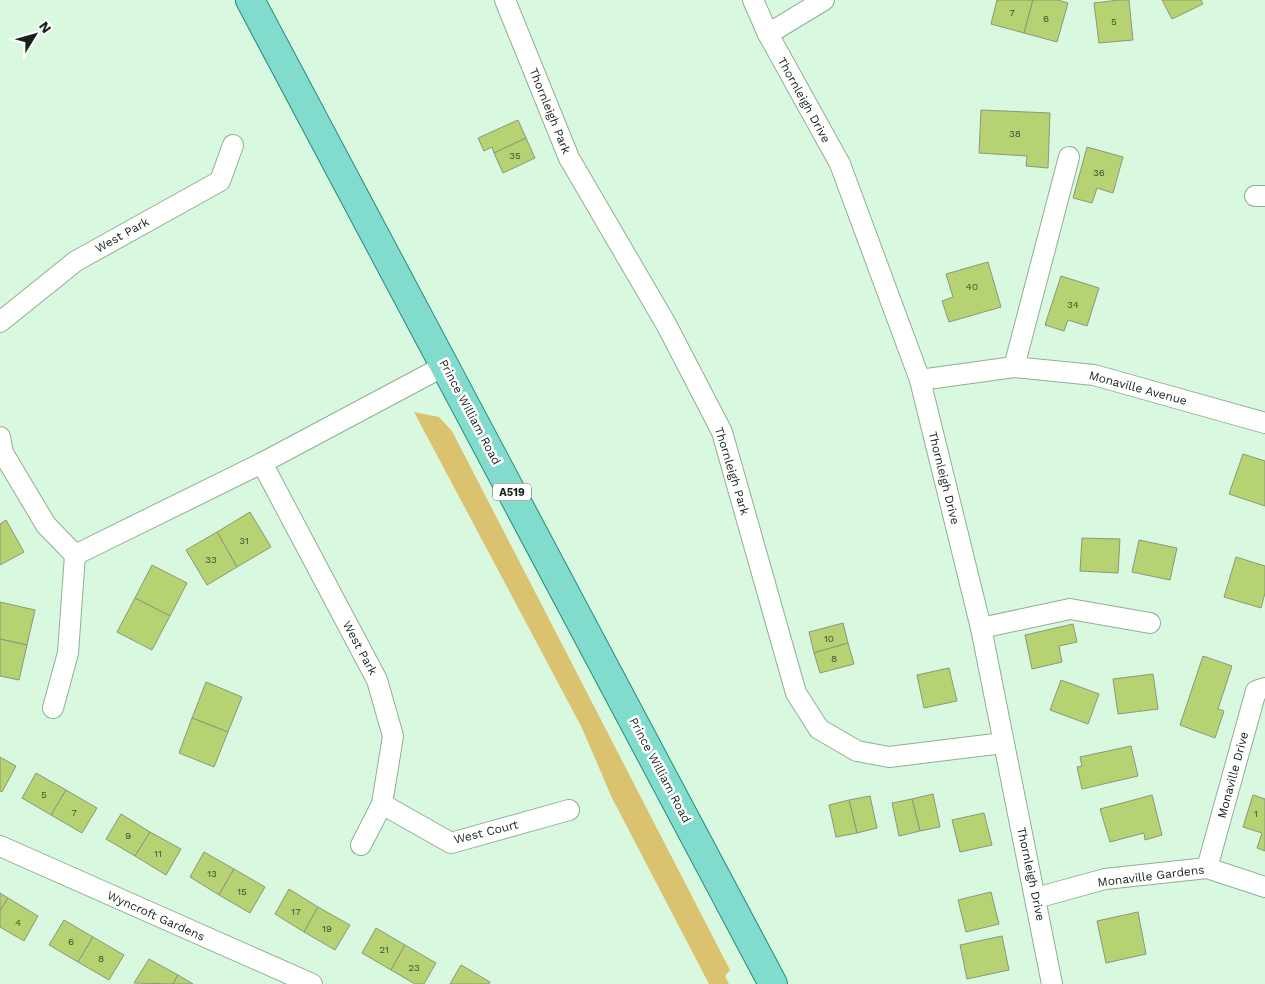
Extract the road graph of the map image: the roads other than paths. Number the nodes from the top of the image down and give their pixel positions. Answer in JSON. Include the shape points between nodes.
{"nodes":[{"id":1,"x":250,"y":0,"type":"edge"},
{"id":2,"x":505,"y":0,"type":"edge"},
{"id":3,"x":753,"y":0,"type":"edge"},
{"id":4,"x":824,"y":0,"type":"edge"},
{"id":5,"x":768,"y":34,"type":"junction"},
{"id":6,"x":234,"y":145,"type":"dead end"},
{"id":7,"x":1069,"y":157,"type":"dead end"},
{"id":8,"x":0,"y":322,"type":"edge"},
{"id":9,"x":446,"y":365,"type":"junction"},
{"id":10,"x":1014,"y":367,"type":"junction"},
{"id":11,"x":920,"y":380,"type":"junction"},
{"id":12,"x":1265,"y":423,"type":"edge"},
{"id":13,"x":0,"y":437,"type":"edge"},
{"id":14,"x":262,"y":463,"type":"junction"},
{"id":15,"x":74,"y":555,"type":"junction"},
{"id":16,"x":1150,"y":623,"type":"dead end"},
{"id":17,"x":982,"y":628,"type":"junction"},
{"id":18,"x":1265,"y":688,"type":"edge"},
{"id":19,"x":53,"y":708,"type":"dead end"},
{"id":20,"x":1003,"y":743,"type":"junction"},
{"id":21,"x":382,"y":804,"type":"junction"},
{"id":22,"x":569,"y":810,"type":"dead end"},
{"id":23,"x":361,"y":844,"type":"dead end"},
{"id":24,"x":0,"y":846,"type":"edge"},
{"id":25,"x":1207,"y":868,"type":"junction"},
{"id":26,"x":1265,"y":887,"type":"edge"},
{"id":27,"x":1036,"y":898,"type":"junction"},
{"id":28,"x":312,"y":984,"type":"edge"},
{"id":29,"x":773,"y":984,"type":"edge"},
{"id":30,"x":1052,"y":984,"type":"edge"}],
"edges":[{"from":1,"to":9,"type":"main road","name":"Prince William Road","number":"A519"},
{"from":2,"to":20,"type":"street","name":"Thornleigh Park","via":[[569,158],[666,324],[722,432],[796,694],[819,729],[857,751],[889,757]]},
{"from":3,"to":5,"type":"street","name":"Thornleigh Drive"},
{"from":4,"to":5,"type":"street"},
{"from":5,"to":11,"type":"street","name":"Thornleigh Drive","via":[[840,164]]},
{"from":6,"to":8,"type":"street","name":"West Park","via":[[220,181],[76,261]]},
{"from":7,"to":10,"type":"street"},
{"from":9,"to":14,"type":"street"},
{"from":9,"to":29,"type":"main road","name":"Prince William Road","number":"A519"},
{"from":10,"to":11,"type":"street","name":"Monaville Avenue"},
{"from":10,"to":12,"type":"street","name":"Monaville Avenue","via":[[1094,375]]},
{"from":11,"to":17,"type":"street","name":"Thornleigh Drive"},
{"from":13,"to":15,"type":"street","via":[[3,453],[46,525]]},
{"from":14,"to":15,"type":"street"},
{"from":14,"to":21,"type":"street","name":"West Park","via":[[377,680],[394,736]]},
{"from":15,"to":19,"type":"street","via":[[68,653]]},
{"from":16,"to":17,"type":"street","via":[[1070,609]]},
{"from":17,"to":20,"type":"street","name":"Thornleigh Drive"},
{"from":18,"to":25,"type":"street","name":"Monaville Drive","via":[[1256,691]]},
{"from":20,"to":27,"type":"street","name":"Thornleigh Drive"},
{"from":21,"to":22,"type":"street","name":"West Court","via":[[450,843]]},
{"from":21,"to":23,"type":"street","name":"West Park"},
{"from":24,"to":28,"type":"street","name":"Wyncroft Gardens"},
{"from":25,"to":26,"type":"street","name":"Monaville Gardens"},
{"from":25,"to":27,"type":"street","name":"Monaville Gardens","via":[[1105,879]]},
{"from":27,"to":30,"type":"street","name":"Thornleigh Drive"}]}
